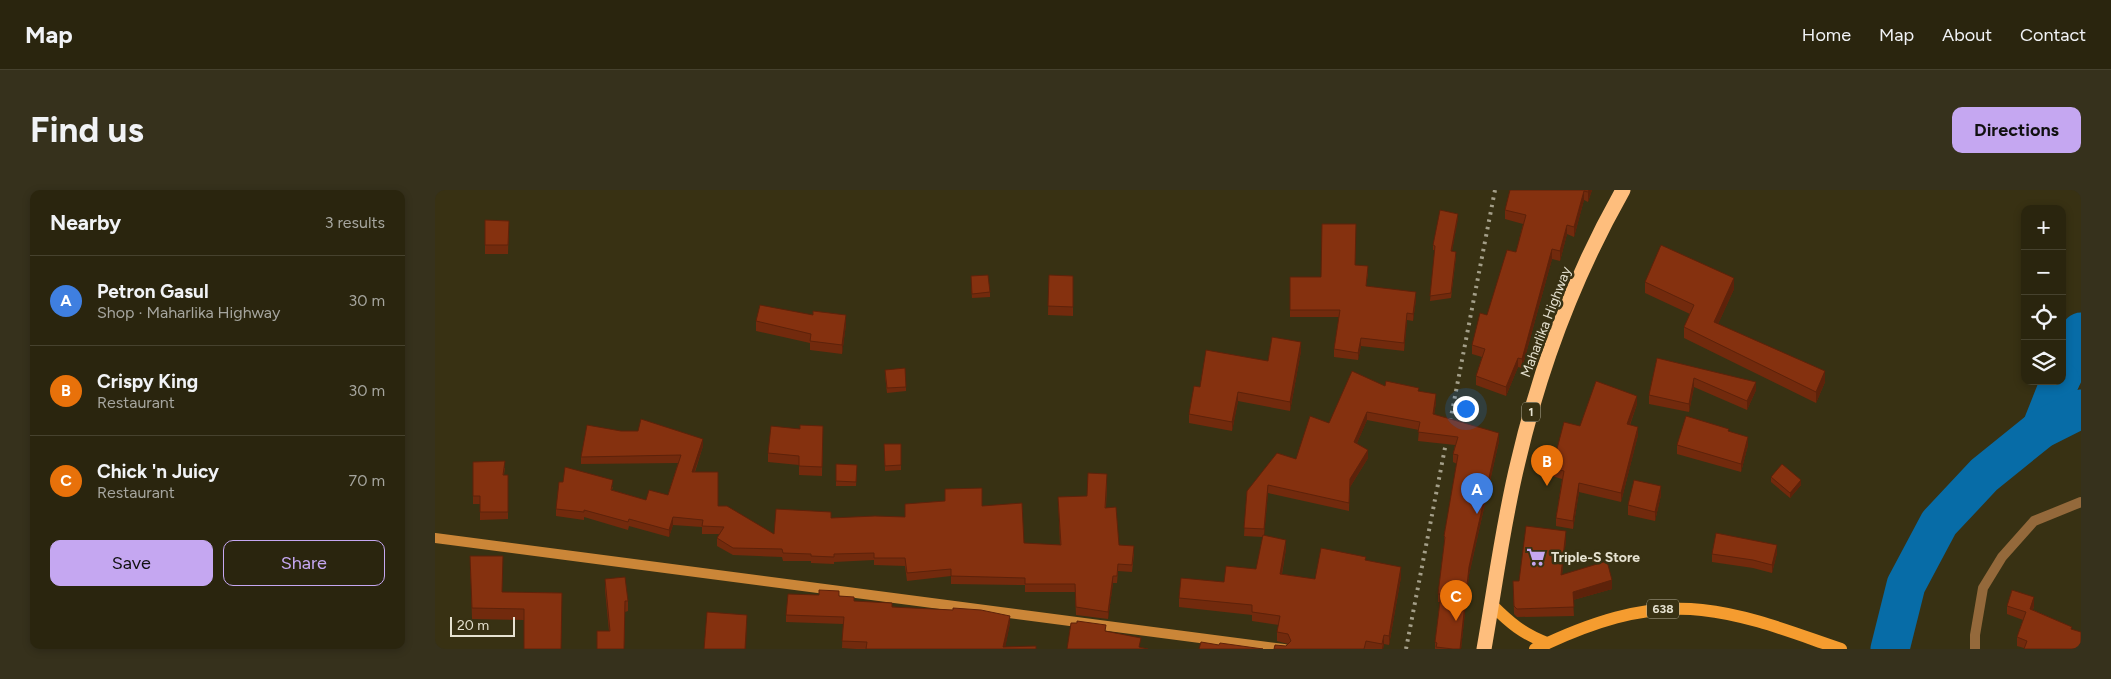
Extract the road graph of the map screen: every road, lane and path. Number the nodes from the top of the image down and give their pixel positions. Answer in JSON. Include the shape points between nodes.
{"nodes":[{"id":1,"x":1623,"y":190,"type":"edge"},
{"id":2,"x":2081,"y":502,"type":"edge"},
{"id":3,"x":435,"y":538,"type":"edge"},
{"id":4,"x":1492,"y":605,"type":"junction"},
{"id":5,"x":1547,"y":643,"type":"junction"},
{"id":6,"x":1284,"y":649,"type":"edge"},
{"id":7,"x":1484,"y":649,"type":"edge"},
{"id":8,"x":1535,"y":649,"type":"edge"},
{"id":9,"x":1841,"y":649,"type":"edge"},
{"id":10,"x":1975,"y":649,"type":"edge"}],
"edges":[{"from":1,"to":4,"type":"highway","name":"Maharlika Highway","number":"1","via":[[1576,283],[1539,384],[1517,464]]},
{"from":2,"to":10,"type":"street","via":[[2034,522],[2002,557],[1983,588]]},
{"from":3,"to":6,"type":"street"},
{"from":4,"to":5,"type":"main road","via":[[1526,635]]},
{"from":4,"to":7,"type":"highway","name":"Maharlika Highway","number":"1"},
{"from":5,"to":8,"type":"main road","number":"638"},
{"from":5,"to":9,"type":"main road","number":"638","via":[[1623,615],[1666,608],[1704,610],[1753,620]]}]}
